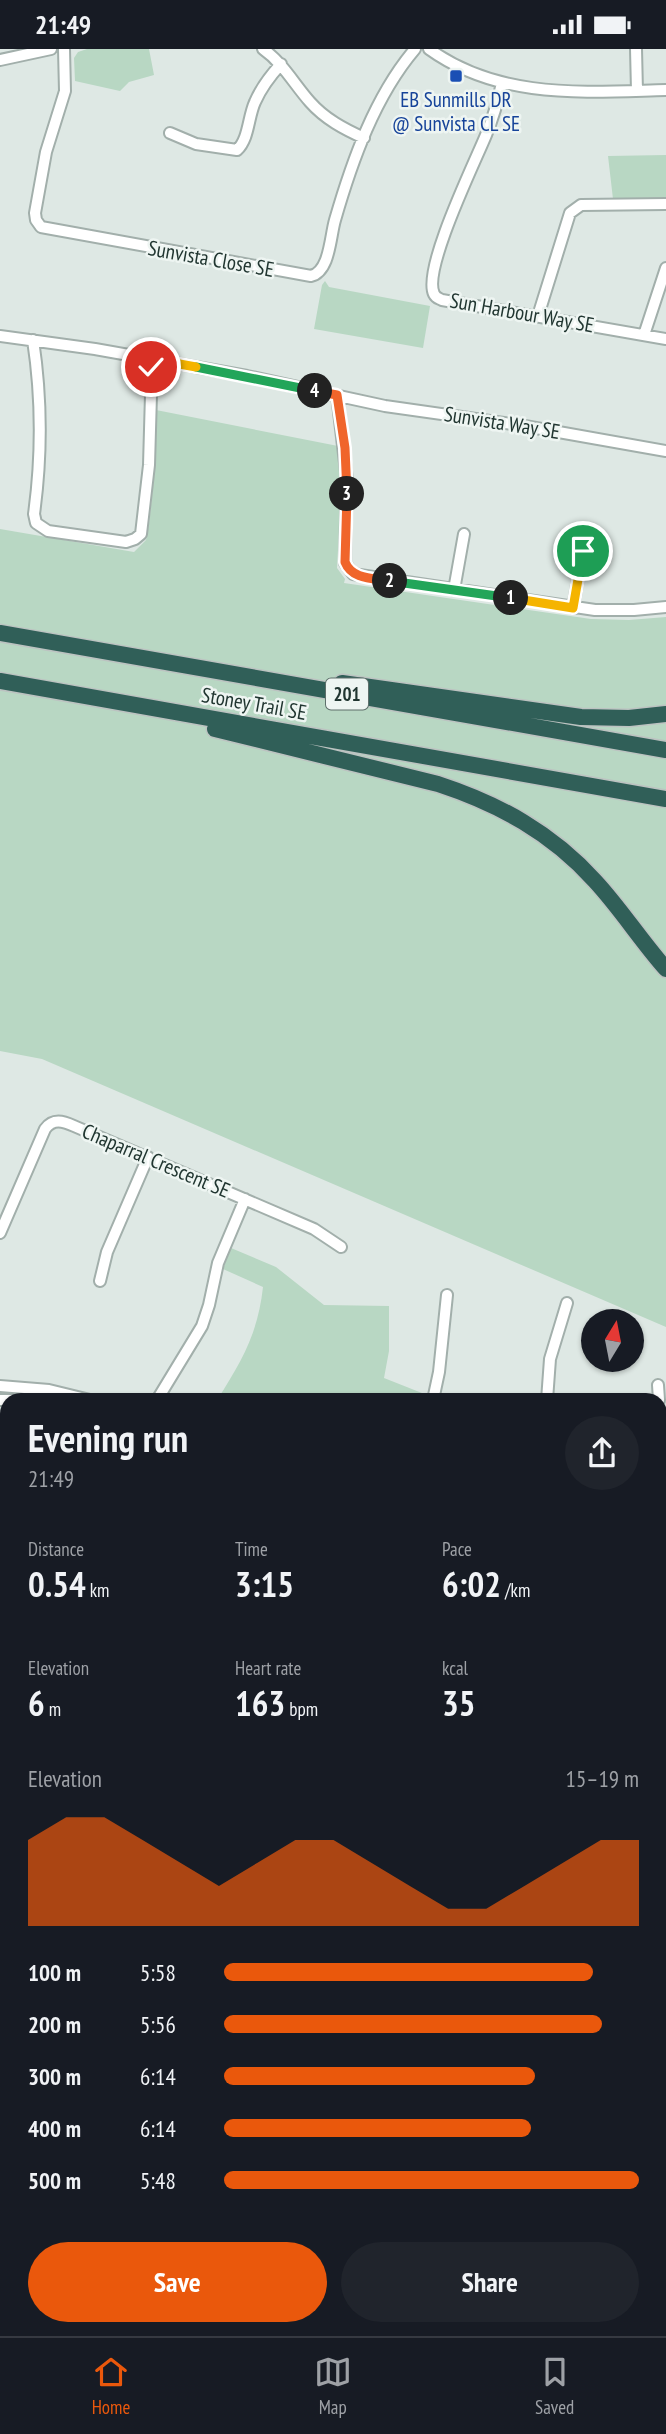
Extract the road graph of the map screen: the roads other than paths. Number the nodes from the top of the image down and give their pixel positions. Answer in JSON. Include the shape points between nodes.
{"nodes":[{"id":1,"x":51,"y":49,"type":"edge"},
{"id":2,"x":64,"y":49,"type":"edge"},
{"id":3,"x":262,"y":49,"type":"edge"},
{"id":4,"x":415,"y":49,"type":"edge"},
{"id":5,"x":429,"y":49,"type":"edge"},
{"id":6,"x":636,"y":49,"type":"edge"},
{"id":7,"x":0,"y":60,"type":"edge"},
{"id":8,"x":281,"y":64,"type":"junction"},
{"id":9,"x":502,"y":83,"type":"junction"},
{"id":10,"x":666,"y":90,"type":"edge"},
{"id":11,"x":637,"y":91,"type":"junction"},
{"id":12,"x":170,"y":133,"type":"dead end"},
{"id":13,"x":364,"y":138,"type":"junction"},
{"id":14,"x":666,"y":204,"type":"edge"},
{"id":15,"x":666,"y":268,"type":"edge"},
{"id":16,"x":538,"y":316,"type":"junction"},
{"id":17,"x":644,"y":335,"type":"junction"},
{"id":18,"x":0,"y":336,"type":"edge"},
{"id":19,"x":666,"y":339,"type":"edge"},
{"id":20,"x":33,"y":340,"type":"junction"},
{"id":21,"x":152,"y":359,"type":"junction"},
{"id":22,"x":337,"y":395,"type":"junction"},
{"id":23,"x":666,"y":451,"type":"edge"},
{"id":24,"x":464,"y":534,"type":"dead end"},
{"id":25,"x":583,"y":551,"type":"dead end"},
{"id":26,"x":454,"y":590,"type":"junction"},
{"id":27,"x":666,"y":607,"type":"edge"},
{"id":28,"x":573,"y":608,"type":"junction"},
{"id":29,"x":0,"y":633,"type":"edge"},
{"id":30,"x":28,"y":638,"type":"junction"},
{"id":31,"x":0,"y":681,"type":"edge"},
{"id":32,"x":80,"y":695,"type":"junction"},
{"id":33,"x":666,"y":714,"type":"edge"},
{"id":34,"x":666,"y":750,"type":"edge"},
{"id":35,"x":666,"y":799,"type":"edge"},
{"id":36,"x":580,"y":865,"type":"junction"},
{"id":37,"x":666,"y":969,"type":"edge"},
{"id":38,"x":666,"y":983,"type":"edge"},
{"id":39,"x":148,"y":1157,"type":"junction"},
{"id":40,"x":245,"y":1199,"type":"junction"},
{"id":41,"x":0,"y":1233,"type":"edge"},
{"id":42,"x":341,"y":1247,"type":"dead end"},
{"id":43,"x":100,"y":1281,"type":"dead end"},
{"id":44,"x":447,"y":1296,"type":"dead end"},
{"id":45,"x":567,"y":1303,"type":"dead end"},
{"id":46,"x":658,"y":1385,"type":"dead end"},
{"id":47,"x":0,"y":1386,"type":"edge"},
{"id":48,"x":61,"y":1393,"type":"edge"},
{"id":49,"x":161,"y":1393,"type":"edge"},
{"id":50,"x":435,"y":1393,"type":"edge"},
{"id":51,"x":548,"y":1393,"type":"edge"},
{"id":52,"x":659,"y":1393,"type":"edge"}],
"edges":[{"from":1,"to":7,"type":"street"},
{"from":2,"to":13,"type":"street","name":"Sunvista Close SE","via":[[65,91],[35,213],[44,229],[315,275],[324,265]]},
{"from":3,"to":8,"type":"street"},
{"from":4,"to":13,"type":"street","name":"Sunvista Close SE","via":[[391,83]]},
{"from":5,"to":9,"type":"street","via":[[461,68]]},
{"from":6,"to":11,"type":"street"},
{"from":8,"to":12,"type":"street","via":[[260,90],[245,141],[237,150],[196,144]]},
{"from":8,"to":13,"type":"street","via":[[317,109]]},
{"from":9,"to":11,"type":"street","via":[[553,92]]},
{"from":9,"to":16,"type":"street","name":"Sun Harbour Way SE","via":[[493,117],[447,226],[433,291],[442,300]]},
{"from":10,"to":11,"type":"street"},
{"from":14,"to":16,"type":"street","via":[[574,208]]},
{"from":15,"to":17,"type":"street"},
{"from":16,"to":17,"type":"street","name":"Sun Harbour Way SE"},
{"from":17,"to":19,"type":"street","name":"Sun Harbour Way SE"},
{"from":18,"to":20,"type":"street","name":"Sunvista Way SE"},
{"from":20,"to":21,"type":"street","name":"Sunvista Way SE"},
{"from":20,"to":21,"type":"street","via":[[41,403],[34,514],[36,523],[48,531],[126,542],[141,534],[149,465]]},
{"from":21,"to":22,"type":"street","name":"Sunvista Way SE"},
{"from":22,"to":23,"type":"street","name":"Sunvista Way SE"},
{"from":22,"to":26,"type":"street","via":[[347,480],[346,567],[356,576]]},
{"from":24,"to":26,"type":"street"},
{"from":25,"to":28,"type":"street"},
{"from":26,"to":28,"type":"street"},
{"from":27,"to":28,"type":"street"},
{"from":29,"to":30,"type":"highway","name":"Stoney Trail SE","number":"201"},
{"from":30,"to":33,"type":"highway","via":[[554,714],[619,718]]},
{"from":30,"to":34,"type":"highway","name":"Stoney Trail SE","number":"201"},
{"from":31,"to":32,"type":"highway","name":"Stoney Trail SE","number":"201"},
{"from":32,"to":35,"type":"highway","name":"Stoney Trail SE","number":"201"},
{"from":32,"to":36,"type":"highway","via":[[466,793],[528,824]]},
{"from":36,"to":37,"type":"highway"},
{"from":36,"to":38,"type":"highway"},
{"from":39,"to":40,"type":"street","name":"Chaparral Crescent SE"},
{"from":39,"to":41,"type":"street","name":"Chaparral Crescent SE","via":[[66,1122],[50,1123]]},
{"from":39,"to":43,"type":"street","via":[[107,1252]]},
{"from":40,"to":42,"type":"street","via":[[320,1232]]},
{"from":40,"to":49,"type":"street","name":"Chaparral Crescent SE","via":[[218,1263],[202,1326]]},
{"from":44,"to":50,"type":"street"},
{"from":45,"to":51,"type":"street","via":[[550,1359]]},
{"from":46,"to":52,"type":"street"},
{"from":47,"to":48,"type":"street"}]}
